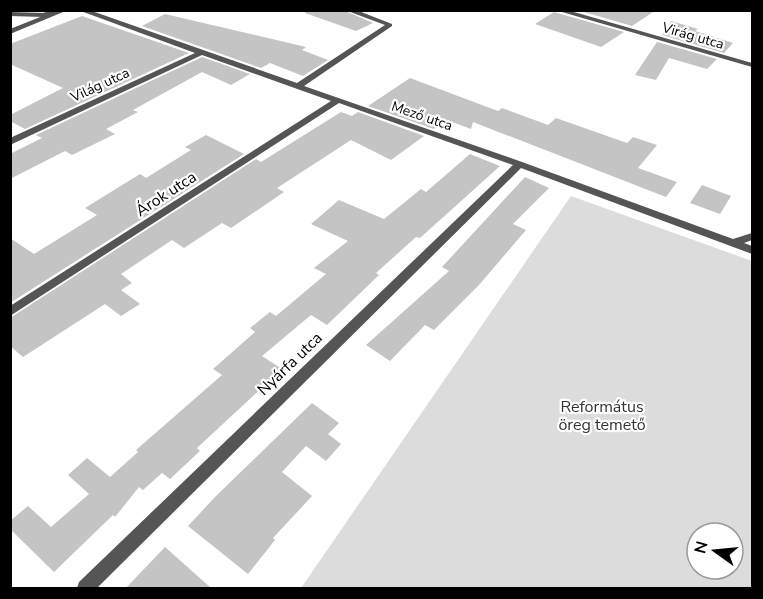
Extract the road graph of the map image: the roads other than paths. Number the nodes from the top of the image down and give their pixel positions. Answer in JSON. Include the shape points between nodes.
{"nodes":[{"id":1,"x":60,"y":10,"type":"edge"},
{"id":2,"x":65,"y":10,"type":"edge"},
{"id":3,"x":81,"y":10,"type":"edge"},
{"id":4,"x":348,"y":10,"type":"edge"},
{"id":5,"x":558,"y":10,"type":"edge"},
{"id":6,"x":10,"y":15,"type":"edge"},
{"id":7,"x":31,"y":24,"type":"junction"},
{"id":8,"x":10,"y":32,"type":"edge"},
{"id":9,"x":202,"y":52,"type":"junction"},
{"id":10,"x":753,"y":65,"type":"edge"},
{"id":11,"x":298,"y":86,"type":"junction"},
{"id":12,"x":338,"y":101,"type":"junction"},
{"id":13,"x":10,"y":142,"type":"edge"},
{"id":14,"x":519,"y":164,"type":"junction"},
{"id":15,"x":753,"y":236,"type":"edge"},
{"id":16,"x":733,"y":243,"type":"junction"},
{"id":17,"x":753,"y":250,"type":"edge"},
{"id":18,"x":10,"y":312,"type":"edge"},
{"id":19,"x":85,"y":588,"type":"edge"}],
"edges":[{"from":1,"to":6,"type":"lane","via":[[43,15]]},
{"from":2,"to":7,"type":"street"},
{"from":3,"to":9,"type":"street","name":"Mező utca"},
{"from":4,"to":11,"type":"street","via":[[390,25]]},
{"from":5,"to":10,"type":"street","name":"Virág utca"},
{"from":6,"to":7,"type":"lane"},
{"from":7,"to":8,"type":"street"},
{"from":9,"to":11,"type":"street","name":"Mező utca"},
{"from":9,"to":13,"type":"street","name":"Világ utca"},
{"from":11,"to":12,"type":"street","name":"Mező utca"},
{"from":12,"to":14,"type":"street","name":"Mező utca"},
{"from":12,"to":18,"type":"street","name":"Árok utca"},
{"from":14,"to":16,"type":"street","name":"Mező utca"},
{"from":14,"to":19,"type":"street","name":"Nyárfa utca"},
{"from":15,"to":16,"type":"street"},
{"from":16,"to":17,"type":"street","name":"Mező utca"}]}
